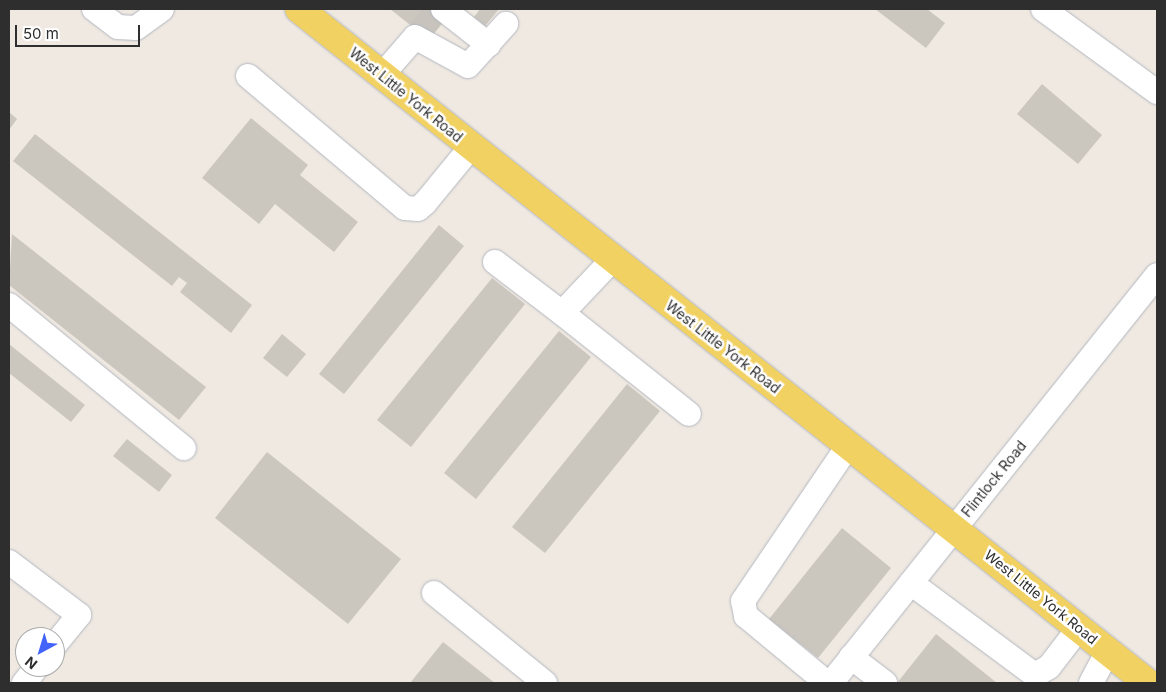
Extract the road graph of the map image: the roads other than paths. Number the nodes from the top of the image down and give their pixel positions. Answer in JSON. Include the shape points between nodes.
{"nodes":[{"id":1,"x":94,"y":9,"type":"edge"},
{"id":2,"x":162,"y":9,"type":"edge"},
{"id":3,"x":299,"y":9,"type":"edge"},
{"id":4,"x":1043,"y":9,"type":"edge"},
{"id":5,"x":438,"y":10,"type":"edge"},
{"id":6,"x":506,"y":24,"type":"dead end"},
{"id":7,"x":489,"y":45,"type":"junction"},
{"id":8,"x":382,"y":75,"type":"junction"},
{"id":9,"x":248,"y":76,"type":"dead end"},
{"id":10,"x":1157,"y":92,"type":"edge"},
{"id":11,"x":471,"y":147,"type":"junction"},
{"id":12,"x":613,"y":259,"type":"junction"},
{"id":13,"x":495,"y":262,"type":"dead end"},
{"id":14,"x":1157,"y":275,"type":"edge"},
{"id":15,"x":9,"y":305,"type":"edge"},
{"id":16,"x":562,"y":314,"type":"junction"},
{"id":17,"x":689,"y":414,"type":"dead end"},
{"id":18,"x":848,"y":446,"type":"junction"},
{"id":19,"x":184,"y":448,"type":"dead end"},
{"id":20,"x":954,"y":528,"type":"junction"},
{"id":21,"x":9,"y":562,"type":"edge"},
{"id":22,"x":911,"y":583,"type":"junction"},
{"id":23,"x":434,"y":593,"type":"dead end"},
{"id":24,"x":1079,"y":628,"type":"junction"},
{"id":25,"x":65,"y":632,"type":"edge"},
{"id":26,"x":1108,"y":651,"type":"junction"},
{"id":27,"x":851,"y":658,"type":"junction"},
{"id":28,"x":545,"y":683,"type":"edge"},
{"id":29,"x":829,"y":683,"type":"edge"},
{"id":30,"x":885,"y":683,"type":"edge"},
{"id":31,"x":1091,"y":683,"type":"edge"},
{"id":32,"x":1148,"y":683,"type":"edge"}],
"edges":[{"from":1,"to":2,"type":"street","via":[[118,26],[136,28]]},
{"from":3,"to":8,"type":"main road","name":"West Little York Road"},
{"from":4,"to":10,"type":"street"},
{"from":5,"to":7,"type":"street"},
{"from":6,"to":7,"type":"street"},
{"from":7,"to":8,"type":"street","via":[[464,66],[417,35]]},
{"from":8,"to":11,"type":"main road","name":"West Little York Road"},
{"from":9,"to":11,"type":"street","via":[[405,208],[418,209],[425,203]]},
{"from":11,"to":12,"type":"main road","name":"West Little York Road"},
{"from":12,"to":16,"type":"street"},
{"from":12,"to":18,"type":"main road","name":"West Little York Road"},
{"from":13,"to":16,"type":"street"},
{"from":14,"to":20,"type":"street","name":"Flintlock Road"},
{"from":15,"to":19,"type":"street"},
{"from":16,"to":17,"type":"street"},
{"from":18,"to":20,"type":"main road","name":"West Little York Road"},
{"from":18,"to":29,"type":"street","via":[[743,601],[746,616]]},
{"from":20,"to":22,"type":"street","name":"Flintlock Road"},
{"from":20,"to":24,"type":"main road","name":"West Little York Road"},
{"from":21,"to":25,"type":"street","via":[[79,615]]},
{"from":22,"to":24,"type":"street","via":[[1035,675],[1049,666]]},
{"from":22,"to":27,"type":"street","name":"Flintlock Road"},
{"from":23,"to":28,"type":"street"},
{"from":24,"to":26,"type":"main road","name":"West Little York Road"},
{"from":26,"to":31,"type":"street"},
{"from":26,"to":32,"type":"main road","name":"West Little York Road"},
{"from":27,"to":29,"type":"street","name":"Flintlock Road"},
{"from":27,"to":30,"type":"street"}]}
